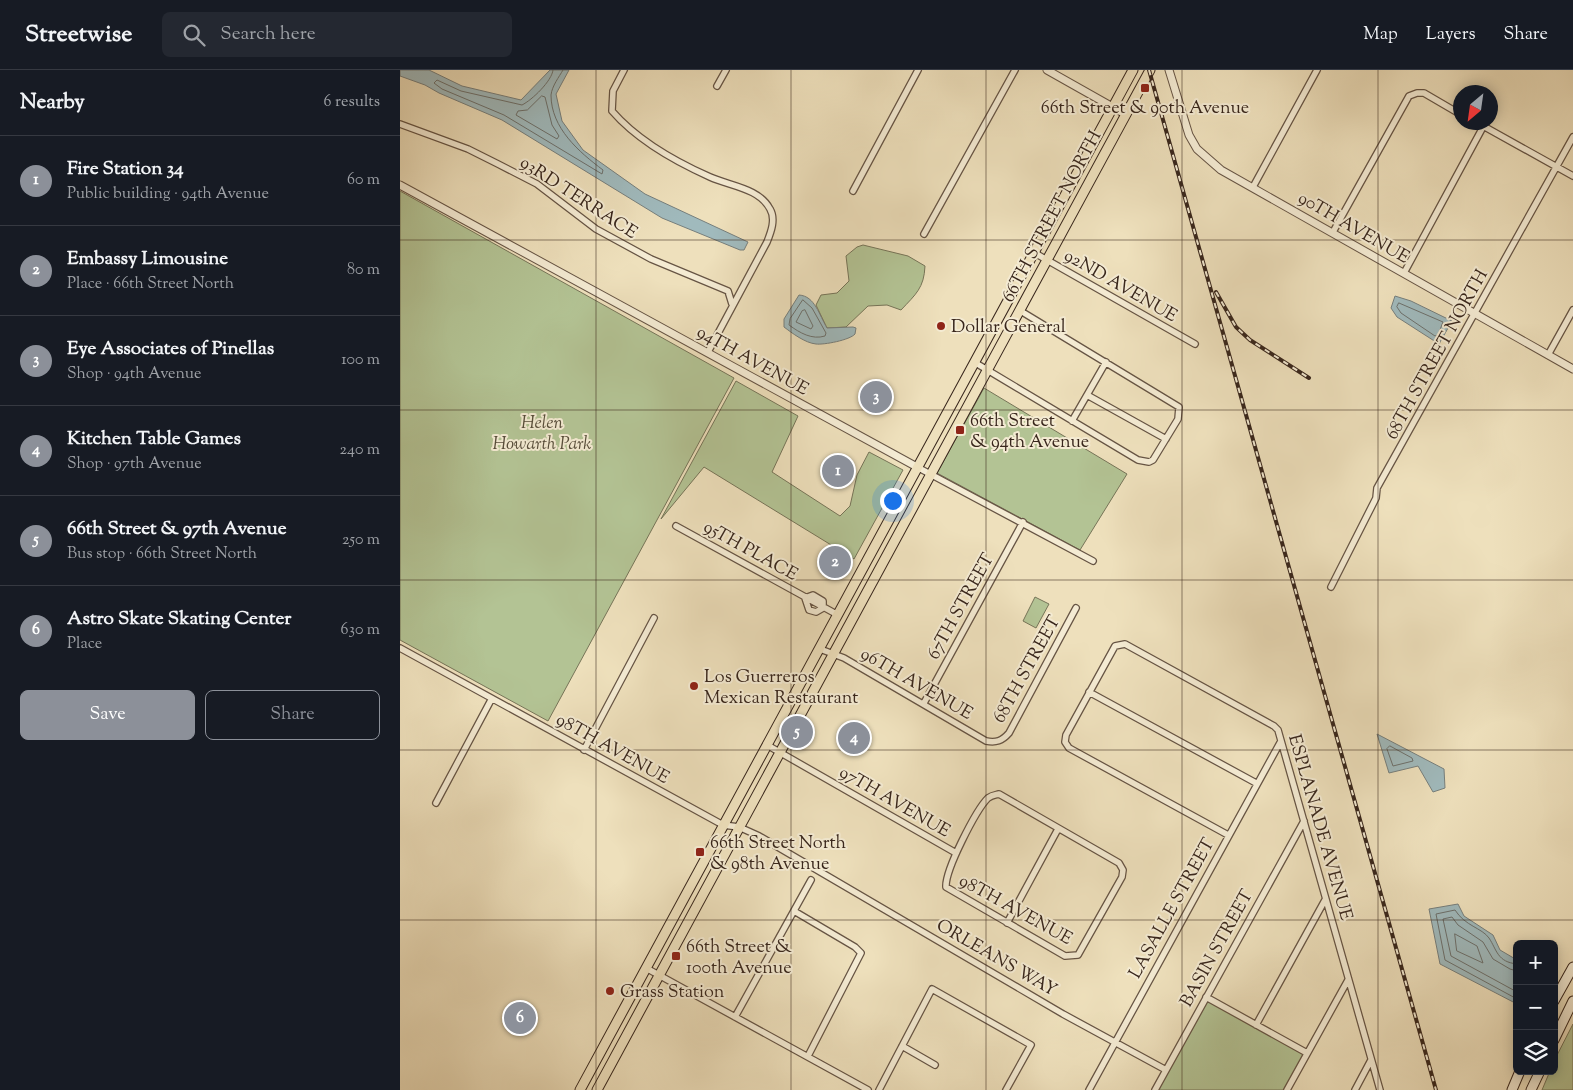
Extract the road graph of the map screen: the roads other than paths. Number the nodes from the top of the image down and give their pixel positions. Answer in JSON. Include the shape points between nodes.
{"nodes":[{"id":1,"x":624,"y":70,"type":"edge"},
{"id":2,"x":726,"y":70,"type":"edge"},
{"id":3,"x":918,"y":70,"type":"edge"},
{"id":4,"x":1015,"y":70,"type":"edge"},
{"id":5,"x":1047,"y":70,"type":"edge"},
{"id":6,"x":1133,"y":70,"type":"edge"},
{"id":7,"x":1150,"y":70,"type":"edge"},
{"id":8,"x":1170,"y":70,"type":"edge"},
{"id":9,"x":1316,"y":70,"type":"edge"},
{"id":10,"x":717,"y":86,"type":"dead end"},
{"id":11,"x":1112,"y":106,"type":"junction"},
{"id":12,"x":1453,"y":110,"type":"edge"},
{"id":13,"x":1125,"y":114,"type":"junction"},
{"id":14,"x":400,"y":124,"type":"edge"},
{"id":15,"x":1481,"y":130,"type":"edge"},
{"id":16,"x":1488,"y":130,"type":"edge"},
{"id":17,"x":1573,"y":137,"type":"edge"},
{"id":18,"x":1556,"y":167,"type":"junction"},
{"id":19,"x":1573,"y":176,"type":"edge"},
{"id":20,"x":400,"y":185,"type":"edge"},
{"id":21,"x":1253,"y":187,"type":"junction"},
{"id":22,"x":853,"y":191,"type":"dead end"},
{"id":23,"x":1333,"y":232,"type":"junction"},
{"id":24,"x":924,"y":234,"type":"dead end"},
{"id":25,"x":1033,"y":252,"type":"junction"},
{"id":26,"x":1046,"y":260,"type":"junction"},
{"id":27,"x":1404,"y":273,"type":"junction"},
{"id":28,"x":732,"y":304,"type":"junction"},
{"id":29,"x":1018,"y":310,"type":"junction"},
{"id":30,"x":1573,"y":310,"type":"edge"},
{"id":31,"x":1476,"y":314,"type":"junction"},
{"id":32,"x":1195,"y":344,"type":"dead end"},
{"id":33,"x":708,"y":352,"type":"junction"},
{"id":34,"x":1548,"y":355,"type":"junction"},
{"id":35,"x":974,"y":362,"type":"junction"},
{"id":36,"x":1106,"y":362,"type":"junction"},
{"id":37,"x":1573,"y":369,"type":"edge"},
{"id":38,"x":986,"y":370,"type":"junction"},
{"id":39,"x":1087,"y":395,"type":"junction"},
{"id":40,"x":1072,"y":421,"type":"junction"},
{"id":41,"x":1166,"y":439,"type":"junction"},
{"id":42,"x":917,"y":467,"type":"junction"},
{"id":43,"x":929,"y":474,"type":"junction"},
{"id":44,"x":1023,"y":522,"type":"junction"},
{"id":45,"x":676,"y":526,"type":"dead end"},
{"id":46,"x":1092,"y":561,"type":"dead end"},
{"id":47,"x":1331,"y":587,"type":"dead end"},
{"id":48,"x":1076,"y":608,"type":"dead end"},
{"id":49,"x":838,"y":615,"type":"junction"},
{"id":50,"x":654,"y":618,"type":"dead end"},
{"id":51,"x":400,"y":648,"type":"edge"},
{"id":52,"x":820,"y":649,"type":"junction"},
{"id":53,"x":832,"y":655,"type":"junction"},
{"id":54,"x":1089,"y":692,"type":"junction"},
{"id":55,"x":491,"y":700,"type":"junction"},
{"id":56,"x":924,"y":704,"type":"junction"},
{"id":57,"x":1000,"y":741,"type":"joint"},
{"id":58,"x":1281,"y":741,"type":"junction"},
{"id":59,"x":767,"y":745,"type":"junction"},
{"id":60,"x":584,"y":750,"type":"junction"},
{"id":61,"x":780,"y":752,"type":"junction"},
{"id":62,"x":1256,"y":783,"type":"junction"},
{"id":63,"x":436,"y":803,"type":"dead end"},
{"id":64,"x":1304,"y":821,"type":"junction"},
{"id":65,"x":723,"y":825,"type":"junction"},
{"id":66,"x":739,"y":827,"type":"junction"},
{"id":67,"x":1058,"y":829,"type":"junction"},
{"id":68,"x":1228,"y":835,"type":"junction"},
{"id":69,"x":956,"y":853,"type":"junction"},
{"id":70,"x":814,"y":868,"type":"joint"},
{"id":71,"x":811,"y":880,"type":"dead end"},
{"id":72,"x":1325,"y":900,"type":"junction"},
{"id":73,"x":794,"y":911,"type":"junction"},
{"id":74,"x":1007,"y":923,"type":"junction"},
{"id":75,"x":1573,"y":967,"type":"edge"},
{"id":76,"x":646,"y":968,"type":"junction"},
{"id":77,"x":660,"y":975,"type":"junction"},
{"id":78,"x":1348,"y":980,"type":"junction"},
{"id":79,"x":1558,"y":994,"type":"edge"},
{"id":80,"x":1206,"y":997,"type":"junction"},
{"id":81,"x":1573,"y":1002,"type":"edge"},
{"id":82,"x":735,"y":1016,"type":"junction"},
{"id":83,"x":1256,"y":1025,"type":"junction"},
{"id":84,"x":1558,"y":1032,"type":"edge"},
{"id":85,"x":1115,"y":1043,"type":"junction"},
{"id":86,"x":902,"y":1046,"type":"junction"},
{"id":87,"x":1307,"y":1053,"type":"junction"},
{"id":88,"x":808,"y":1056,"type":"junction"},
{"id":89,"x":1371,"y":1060,"type":"junction"},
{"id":90,"x":935,"y":1065,"type":"dead end"},
{"id":91,"x":1166,"y":1070,"type":"junction"},
{"id":92,"x":1518,"y":1075,"type":"edge"},
{"id":93,"x":1538,"y":1075,"type":"edge"},
{"id":94,"x":580,"y":1090,"type":"edge"},
{"id":95,"x":597,"y":1090,"type":"edge"},
{"id":96,"x":868,"y":1090,"type":"edge"},
{"id":97,"x":878,"y":1090,"type":"edge"},
{"id":98,"x":1006,"y":1090,"type":"edge"},
{"id":99,"x":1088,"y":1090,"type":"edge"},
{"id":100,"x":1155,"y":1090,"type":"edge"},
{"id":101,"x":1287,"y":1090,"type":"edge"},
{"id":102,"x":1354,"y":1090,"type":"edge"},
{"id":103,"x":1380,"y":1090,"type":"edge"},
{"id":104,"x":1512,"y":1090,"type":"edge"},
{"id":105,"x":1531,"y":1090,"type":"edge"}],
"edges":[{"from":1,"to":28,"type":"street","via":[[613,91],[612,110],[627,128],[653,147],[710,177],[759,195],[771,210],[773,226],[767,242]]},
{"from":2,"to":10,"type":"street"},
{"from":3,"to":22,"type":"street"},
{"from":4,"to":24,"type":"street"},
{"from":5,"to":11,"type":"street"},
{"from":6,"to":11,"type":"main road","name":"66TH STREET NORTH"},
{"from":7,"to":13,"type":"main road","name":"66TH STREET NORTH"},
{"from":8,"to":21,"type":"street","name":"90TH AVENUE","via":[[1187,128],[1197,149],[1221,170]]},
{"from":9,"to":21,"type":"street"},
{"from":11,"to":13,"type":"street"},
{"from":11,"to":25,"type":"main road","name":"66TH STREET NORTH"},
{"from":12,"to":23,"type":"street","via":[[1424,93],[1409,96]]},
{"from":13,"to":26,"type":"main road","name":"66TH STREET NORTH"},
{"from":14,"to":28,"type":"street","name":"93RD TERRACE","via":[[468,149],[537,184],[596,229],[651,259],[728,291]]},
{"from":15,"to":27,"type":"street"},
{"from":16,"to":18,"type":"street"},
{"from":17,"to":18,"type":"street","name":"68TH STREET NORTH"},
{"from":18,"to":19,"type":"street"},
{"from":18,"to":31,"type":"street","name":"68TH STREET NORTH"},
{"from":20,"to":33,"type":"street","name":"94TH AVENUE"},
{"from":21,"to":23,"type":"street","name":"90TH AVENUE"},
{"from":23,"to":27,"type":"street","name":"90TH AVENUE"},
{"from":25,"to":26,"type":"street","name":"92ND AVENUE"},
{"from":25,"to":35,"type":"main road","name":"66TH STREET NORTH"},
{"from":26,"to":29,"type":"main road","name":"66TH STREET NORTH"},
{"from":26,"to":32,"type":"street","name":"92ND AVENUE"},
{"from":27,"to":31,"type":"street","name":"90TH AVENUE"},
{"from":28,"to":33,"type":"street"},
{"from":29,"to":36,"type":"street"},
{"from":29,"to":38,"type":"main road","name":"66TH STREET NORTH"},
{"from":30,"to":34,"type":"street"},
{"from":31,"to":34,"type":"street","name":"90TH AVENUE"},
{"from":31,"to":47,"type":"street","name":"68TH STREET NORTH","via":[[1377,488],[1376,498]]},
{"from":33,"to":42,"type":"street","name":"94TH AVENUE"},
{"from":34,"to":37,"type":"street","name":"90TH AVENUE"},
{"from":35,"to":38,"type":"street"},
{"from":35,"to":42,"type":"main road","name":"66TH STREET NORTH"},
{"from":36,"to":39,"type":"street"},
{"from":36,"to":41,"type":"street","via":[[1179,407],[1178,418]]},
{"from":38,"to":40,"type":"street"},
{"from":38,"to":43,"type":"main road","name":"66TH STREET NORTH"},
{"from":39,"to":40,"type":"street"},
{"from":39,"to":41,"type":"street"},
{"from":40,"to":41,"type":"street","via":[[1144,462],[1153,460]]},
{"from":42,"to":43,"type":"street","name":"94TH AVENUE"},
{"from":42,"to":49,"type":"main road","name":"66TH STREET NORTH"},
{"from":43,"to":44,"type":"street","name":"94TH AVENUE"},
{"from":43,"to":53,"type":"main road","name":"66TH STREET NORTH"},
{"from":44,"to":46,"type":"street","name":"94TH AVENUE"},
{"from":44,"to":56,"type":"street","name":"67TH STREET"},
{"from":45,"to":49,"type":"street","name":"95TH PLACE"},
{"from":48,"to":57,"type":"street","name":"68TH STREET","via":[[1009,733]]},
{"from":49,"to":52,"type":"main road","name":"66TH STREET NORTH"},
{"from":50,"to":60,"type":"street"},
{"from":51,"to":55,"type":"street","name":"98TH AVENUE"},
{"from":52,"to":53,"type":"street","name":"96TH AVENUE"},
{"from":52,"to":59,"type":"main road","name":"66TH STREET NORTH"},
{"from":53,"to":56,"type":"street","name":"96TH AVENUE","via":[[844,658]]},
{"from":53,"to":61,"type":"main road","name":"66TH STREET NORTH"},
{"from":54,"to":58,"type":"street","name":"ESPLANADE AVENUE","via":[[1110,652],[1115,646],[1125,644],[1274,726]]},
{"from":54,"to":62,"type":"street"},
{"from":54,"to":68,"type":"street","via":[[1066,735],[1068,748]]},
{"from":55,"to":60,"type":"street","name":"98TH AVENUE"},
{"from":55,"to":63,"type":"street"},
{"from":56,"to":57,"type":"street","name":"96TH AVENUE","via":[[986,741]]},
{"from":58,"to":62,"type":"street","name":"LASALLE STREET"},
{"from":58,"to":64,"type":"street","name":"ESPLANADE AVENUE"},
{"from":59,"to":61,"type":"street","name":"97TH AVENUE"},
{"from":59,"to":65,"type":"main road","name":"66TH STREET NORTH"},
{"from":60,"to":65,"type":"street","name":"98TH AVENUE"},
{"from":61,"to":66,"type":"main road","name":"66TH STREET NORTH"},
{"from":61,"to":69,"type":"street","name":"97TH AVENUE"},
{"from":62,"to":68,"type":"street","name":"LASALLE STREET"},
{"from":64,"to":72,"type":"street","name":"ESPLANADE AVENUE"},
{"from":64,"to":80,"type":"street","name":"BASIN STREET"},
{"from":65,"to":66,"type":"street","name":"98TH AVENUE"},
{"from":65,"to":76,"type":"main road","name":"66TH STREET NORTH"},
{"from":66,"to":70,"type":"street","name":"98TH AVENUE"},
{"from":66,"to":77,"type":"main road","name":"66TH STREET NORTH"},
{"from":67,"to":69,"type":"street","via":[[999,794],[993,795]]},
{"from":67,"to":74,"type":"street"},
{"from":67,"to":74,"type":"street","name":"98TH AVENUE","via":[[1119,863],[1122,877],[1078,954],[1073,957],[1065,956]]},
{"from":68,"to":85,"type":"street","name":"LASALLE STREET"},
{"from":69,"to":74,"type":"street","name":"98TH AVENUE","via":[[946,877],[946,887]]},
{"from":70,"to":85,"type":"street","name":"ORLEANS WAY"},
{"from":71,"to":73,"type":"street"},
{"from":72,"to":78,"type":"street","name":"ESPLANADE AVENUE"},
{"from":72,"to":83,"type":"street"},
{"from":73,"to":82,"type":"street"},
{"from":73,"to":88,"type":"street","via":[[861,953]]},
{"from":75,"to":79,"type":"main road"},
{"from":76,"to":77,"type":"street"},
{"from":76,"to":94,"type":"main road","name":"66TH STREET NORTH"},
{"from":77,"to":82,"type":"street"},
{"from":77,"to":95,"type":"main road","name":"66TH STREET NORTH"},
{"from":78,"to":87,"type":"street"},
{"from":78,"to":89,"type":"street","name":"ESPLANADE AVENUE"},
{"from":80,"to":83,"type":"street"},
{"from":80,"to":91,"type":"street","name":"BASIN STREET"},
{"from":81,"to":84,"type":"main road"},
{"from":82,"to":88,"type":"street"},
{"from":83,"to":87,"type":"street"},
{"from":85,"to":91,"type":"street","name":"ORLEANS WAY"},
{"from":85,"to":99,"type":"street","name":"LASALLE STREET"},
{"from":86,"to":90,"type":"street"},
{"from":86,"to":97,"type":"street"},
{"from":86,"to":98,"type":"street","via":[[932,989],[1031,1045]]},
{"from":87,"to":101,"type":"street"},
{"from":88,"to":96,"type":"street"},
{"from":89,"to":102,"type":"street"},
{"from":89,"to":103,"type":"street","name":"ESPLANADE AVENUE"},
{"from":91,"to":100,"type":"street","name":"BASIN STREET"},
{"from":92,"to":104,"type":"main road"},
{"from":93,"to":105,"type":"main road"}]}
